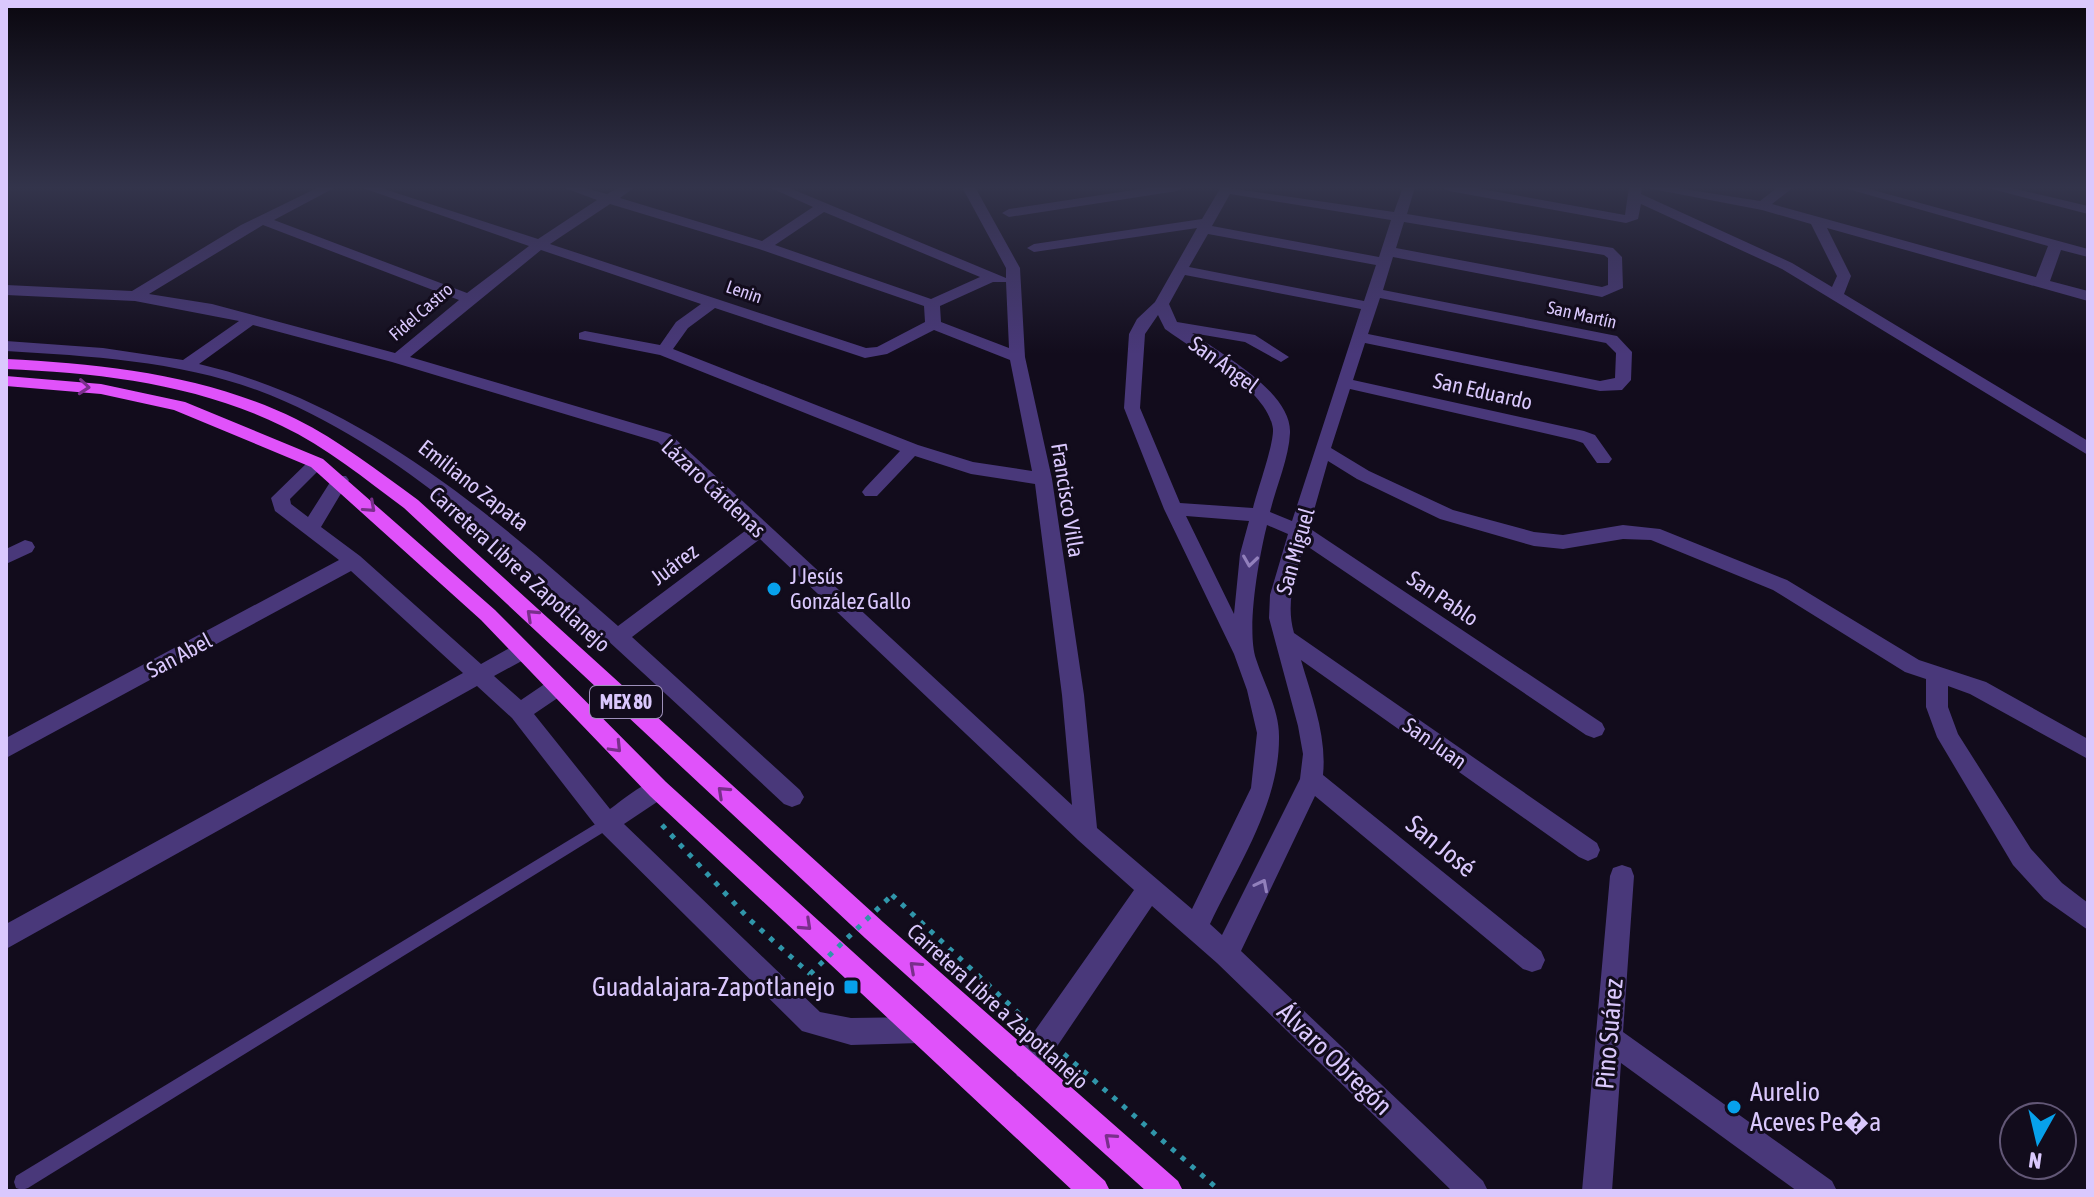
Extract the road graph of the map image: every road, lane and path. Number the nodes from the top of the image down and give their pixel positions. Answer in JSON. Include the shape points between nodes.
{"nodes":[{"id":1,"x":224,"y":243,"type":"edge"},
{"id":2,"x":322,"y":243,"type":"edge"},
{"id":3,"x":532,"y":243,"type":"edge"},
{"id":4,"x":541,"y":243,"type":"edge"},
{"id":5,"x":754,"y":243,"type":"edge"},
{"id":6,"x":769,"y":243,"type":"edge"},
{"id":7,"x":911,"y":243,"type":"edge"},
{"id":8,"x":999,"y":243,"type":"edge"},
{"id":9,"x":1072,"y":243,"type":"edge"},
{"id":10,"x":1196,"y":243,"type":"edge"},
{"id":11,"x":1306,"y":243,"type":"edge"},
{"id":12,"x":1390,"y":243,"type":"edge"},
{"id":13,"x":1557,"y":243,"type":"edge"},
{"id":14,"x":1742,"y":243,"type":"edge"},
{"id":15,"x":1827,"y":243,"type":"edge"},
{"id":16,"x":1899,"y":243,"type":"edge"},
{"id":17,"x":2056,"y":243,"type":"joint"},
{"id":18,"x":538,"y":245,"type":"junction"},
{"id":19,"x":764,"y":246,"type":"junction"},
{"id":20,"x":1034,"y":248,"type":"dead end"},
{"id":21,"x":2088,"y":253,"type":"edge"},
{"id":22,"x":1385,"y":257,"type":"junction"},
{"id":23,"x":1180,"y":270,"type":"junction"},
{"id":24,"x":992,"y":277,"type":"junction"},
{"id":25,"x":2042,"y":282,"type":"junction"},
{"id":26,"x":1015,"y":285,"type":"junction"},
{"id":27,"x":6,"y":290,"type":"edge"},
{"id":28,"x":135,"y":296,"type":"junction"},
{"id":29,"x":1836,"y":296,"type":"junction"},
{"id":30,"x":2088,"y":296,"type":"edge"},
{"id":31,"x":468,"y":298,"type":"junction"},
{"id":32,"x":1370,"y":299,"type":"junction"},
{"id":33,"x":712,"y":303,"type":"junction"},
{"id":34,"x":932,"y":304,"type":"junction"},
{"id":35,"x":1161,"y":304,"type":"junction"},
{"id":36,"x":250,"y":320,"type":"junction"},
{"id":37,"x":933,"y":324,"type":"junction"},
{"id":38,"x":1171,"y":326,"type":"junction"},
{"id":39,"x":585,"y":336,"type":"dead end"},
{"id":40,"x":1358,"y":337,"type":"junction"},
{"id":41,"x":6,"y":346,"type":"edge"},
{"id":42,"x":664,"y":351,"type":"junction"},
{"id":43,"x":1017,"y":357,"type":"junction"},
{"id":44,"x":1281,"y":357,"type":"dead end"},
{"id":45,"x":398,"y":359,"type":"junction"},
{"id":46,"x":6,"y":364,"type":"edge"},
{"id":47,"x":185,"y":366,"type":"junction"},
{"id":48,"x":6,"y":381,"type":"edge"},
{"id":49,"x":1344,"y":383,"type":"junction"},
{"id":50,"x":912,"y":449,"type":"junction"},
{"id":51,"x":2088,"y":449,"type":"edge"},
{"id":52,"x":1322,"y":450,"type":"junction"},
{"id":53,"x":1603,"y":459,"type":"dead end"},
{"id":54,"x":317,"y":463,"type":"junction"},
{"id":55,"x":1043,"y":479,"type":"junction"},
{"id":56,"x":340,"y":480,"type":"junction"},
{"id":57,"x":871,"y":492,"type":"dead end"},
{"id":58,"x":1173,"y":509,"type":"junction"},
{"id":59,"x":1260,"y":515,"type":"junction"},
{"id":60,"x":310,"y":529,"type":"junction"},
{"id":61,"x":759,"y":530,"type":"junction"},
{"id":62,"x":1301,"y":532,"type":"junction"},
{"id":63,"x":25,"y":547,"type":"dead end"},
{"id":64,"x":6,"y":557,"type":"edge"},
{"id":65,"x":353,"y":561,"type":"junction"},
{"id":66,"x":1282,"y":636,"type":"junction"},
{"id":67,"x":618,"y":637,"type":"junction"},
{"id":68,"x":522,"y":651,"type":"junction"},
{"id":69,"x":1244,"y":656,"type":"junction"},
{"id":70,"x":1937,"y":674,"type":"junction"},
{"id":71,"x":480,"y":676,"type":"junction"},
{"id":72,"x":557,"y":687,"type":"junction"},
{"id":73,"x":520,"y":712,"type":"junction"},
{"id":74,"x":1594,"y":729,"type":"dead end"},
{"id":75,"x":6,"y":749,"type":"edge"},
{"id":76,"x":2088,"y":750,"type":"edge"},
{"id":77,"x":1311,"y":779,"type":"junction"},
{"id":78,"x":658,"y":789,"type":"junction"},
{"id":79,"x":792,"y":797,"type":"dead end"},
{"id":80,"x":607,"y":823,"type":"junction"},
{"id":81,"x":1086,"y":833,"type":"junction"},
{"id":82,"x":1588,"y":850,"type":"dead end"},
{"id":83,"x":1622,"y":876,"type":"dead end"},
{"id":84,"x":1150,"y":888,"type":"junction"},
{"id":85,"x":2088,"y":918,"type":"edge"},
{"id":86,"x":749,"y":919,"type":"dead end"},
{"id":87,"x":1196,"y":927,"type":"junction"},
{"id":88,"x":6,"y":937,"type":"edge"},
{"id":89,"x":1226,"y":954,"type":"junction"},
{"id":90,"x":1532,"y":960,"type":"dead end"},
{"id":91,"x":920,"y":1030,"type":"junction"},
{"id":92,"x":1609,"y":1038,"type":"junction"},
{"id":93,"x":1046,"y":1039,"type":"junction"},
{"id":94,"x":1027,"y":1066,"type":"junction"},
{"id":95,"x":22,"y":1182,"type":"dead end"},
{"id":96,"x":1095,"y":1191,"type":"edge"},
{"id":97,"x":1168,"y":1191,"type":"edge"},
{"id":98,"x":1220,"y":1191,"type":"edge"},
{"id":99,"x":1473,"y":1191,"type":"edge"},
{"id":100,"x":1597,"y":1191,"type":"edge"},
{"id":101,"x":1822,"y":1191,"type":"edge"}],
"edges":[{"from":1,"to":28,"type":"street"},
{"from":2,"to":31,"type":"street"},
{"from":3,"to":18,"type":"street","name":"Lenin"},
{"from":4,"to":18,"type":"street","name":"Fidel Castro"},
{"from":5,"to":19,"type":"street"},
{"from":6,"to":19,"type":"street"},
{"from":7,"to":24,"type":"street"},
{"from":8,"to":26,"type":"street","name":"Francisco Villa","via":[[1013,268]]},
{"from":9,"to":20,"type":"street"},
{"from":10,"to":23,"type":"street"},
{"from":11,"to":22,"type":"street"},
{"from":12,"to":22,"type":"street","name":"San Miguel"},
{"from":13,"to":22,"type":"street","via":[[1608,251],[1615,257],[1616,288],[1602,292]]},
{"from":14,"to":29,"type":"street"},
{"from":15,"to":29,"type":"street","via":[[1844,276]]},
{"from":16,"to":25,"type":"street"},
{"from":17,"to":21,"type":"street"},
{"from":17,"to":25,"type":"street"},
{"from":18,"to":31,"type":"street","name":"Fidel Castro"},
{"from":18,"to":33,"type":"street","name":"Lenin"},
{"from":19,"to":34,"type":"street"},
{"from":22,"to":32,"type":"street","name":"San Miguel"},
{"from":23,"to":32,"type":"street"},
{"from":23,"to":35,"type":"street"},
{"from":24,"to":26,"type":"street"},
{"from":24,"to":34,"type":"street"},
{"from":25,"to":30,"type":"street"},
{"from":26,"to":43,"type":"street","name":"Francisco Villa"},
{"from":27,"to":28,"type":"street","name":"Lázaro Cárdenas"},
{"from":28,"to":36,"type":"street","name":"Lázaro Cárdenas"},
{"from":29,"to":51,"type":"street"},
{"from":31,"to":45,"type":"street","name":"Fidel Castro"},
{"from":32,"to":40,"type":"street","name":"San Miguel"},
{"from":32,"to":40,"type":"street","name":"San Martín","via":[[1611,339],[1624,352],[1623,380],[1616,386],[1600,386]]},
{"from":33,"to":37,"type":"street","name":"Lenin","via":[[865,353],[881,351]]},
{"from":33,"to":42,"type":"street","via":[[682,325]]},
{"from":34,"to":37,"type":"street"},
{"from":35,"to":38,"type":"street","name":"San Ángel"},
{"from":35,"to":58,"type":"street","name":"San Ángel","via":[[1137,334],[1130,395]]},
{"from":36,"to":45,"type":"street","name":"Lázaro Cárdenas"},
{"from":36,"to":47,"type":"street"},
{"from":37,"to":43,"type":"street"},
{"from":38,"to":44,"type":"street","via":[[1249,338]]},
{"from":38,"to":59,"type":"street","name":"San Ángel","via":[[1251,380],[1270,401],[1282,431]]},
{"from":39,"to":42,"type":"street"},
{"from":40,"to":49,"type":"street","name":"San Miguel"},
{"from":41,"to":47,"type":"street","name":"Emiliano Zapata"},
{"from":42,"to":50,"type":"street"},
{"from":43,"to":55,"type":"street","name":"Francisco Villa"},
{"from":45,"to":61,"type":"street","name":"Lázaro Cárdenas","via":[[664,438]]},
{"from":94,"to":46,"type":"main road","name":"Carretera Libre a Zapotlanejo","number":"MEX 80","one_way":true,"via":[[411,504],[341,453],[287,422],[170,381]]},
{"from":47,"to":67,"type":"street","name":"Emiliano Zapata","via":[[263,388],[380,445],[436,481]]},
{"from":48,"to":54,"type":"main road","number":"MEX 80","one_way":true,"via":[[101,389],[179,406]]},
{"from":49,"to":52,"type":"street","name":"San Miguel"},
{"from":49,"to":53,"type":"street","name":"San Eduardo","via":[[1578,435],[1589,439]]},
{"from":50,"to":55,"type":"street","via":[[971,468]]},
{"from":50,"to":57,"type":"street"},
{"from":52,"to":62,"type":"street","name":"San Miguel"},
{"from":52,"to":70,"type":"street","via":[[1447,515],[1534,539],[1563,542],[1623,532],[1653,534],[1780,585],[1912,666]]},
{"from":54,"to":56,"type":"main road","number":"MEX 80"},
{"from":54,"to":60,"type":"street","via":[[280,498],[282,507]]},
{"from":55,"to":81,"type":"street","name":"Francisco Villa"},
{"from":56,"to":60,"type":"street"},
{"from":56,"to":68,"type":"main road","number":"MEX 80","one_way":true},
{"from":58,"to":59,"type":"street","name":"San Pablo"},
{"from":58,"to":69,"type":"street","name":"San Ángel"},
{"from":59,"to":62,"type":"street","name":"San Pablo"},
{"from":59,"to":69,"type":"street","name":"San Ángel","one_way":true,"via":[[1250,554]]},
{"from":60,"to":65,"type":"street"},
{"from":61,"to":67,"type":"street","name":"Juárez"},
{"from":61,"to":81,"type":"street","name":"Lázaro Cárdenas"},
{"from":62,"to":66,"type":"street","name":"San Miguel","via":[[1280,595]]},
{"from":62,"to":74,"type":"street","name":"San Pablo"},
{"from":63,"to":64,"type":"street"},
{"from":65,"to":71,"type":"street"},
{"from":65,"to":75,"type":"street","name":"San Abel"},
{"from":66,"to":77,"type":"street","name":"San Miguel","via":[[1309,726]]},
{"from":66,"to":82,"type":"street","name":"San Juan"},
{"from":67,"to":79,"type":"street","name":"Emiliano Zapata"},
{"from":68,"to":71,"type":"street"},
{"from":68,"to":72,"type":"main road","number":"MEX 80"},
{"from":69,"to":87,"type":"street","name":"San Ángel","via":[[1268,733],[1263,788]]},
{"from":70,"to":76,"type":"street","via":[[1978,688]]},
{"from":70,"to":85,"type":"street","via":[[1937,707],[1964,764],[2022,857]]},
{"from":71,"to":73,"type":"street"},
{"from":71,"to":88,"type":"street"},
{"from":72,"to":73,"type":"street"},
{"from":72,"to":78,"type":"main road","number":"MEX 80","one_way":true},
{"from":73,"to":80,"type":"street"},
{"from":89,"to":77,"type":"street","name":"San Miguel","one_way":true},
{"from":77,"to":90,"type":"street","name":"San José"},
{"from":78,"to":80,"type":"street"},
{"from":78,"to":91,"type":"main road","number":"MEX 80","one_way":true},
{"from":80,"to":91,"type":"street","via":[[811,1022],[851,1032]]},
{"from":80,"to":95,"type":"lane"},
{"from":81,"to":84,"type":"street","name":"Lázaro Cárdenas"},
{"from":83,"to":92,"type":"street","name":"Pino Suárez"},
{"from":84,"to":87,"type":"street","name":"Lázaro Cárdenas"},
{"from":84,"to":93,"type":"street"},
{"from":86,"to":93,"type":"path","bridge":true,"via":[[810,974],[892,895]]},
{"from":87,"to":89,"type":"street","name":"Álvaro Obregón"},
{"from":89,"to":99,"type":"street","name":"Álvaro Obregón"},
{"from":91,"to":96,"type":"main road","number":"MEX 80"},
{"from":92,"to":100,"type":"street","name":"Pino Suárez"},
{"from":92,"to":101,"type":"street"},
{"from":93,"to":94,"type":"street"},
{"from":93,"to":98,"type":"path"},
{"from":97,"to":94,"type":"main road","name":"Carretera Libre a Zapotlanejo","number":"MEX 80","one_way":true}]}
